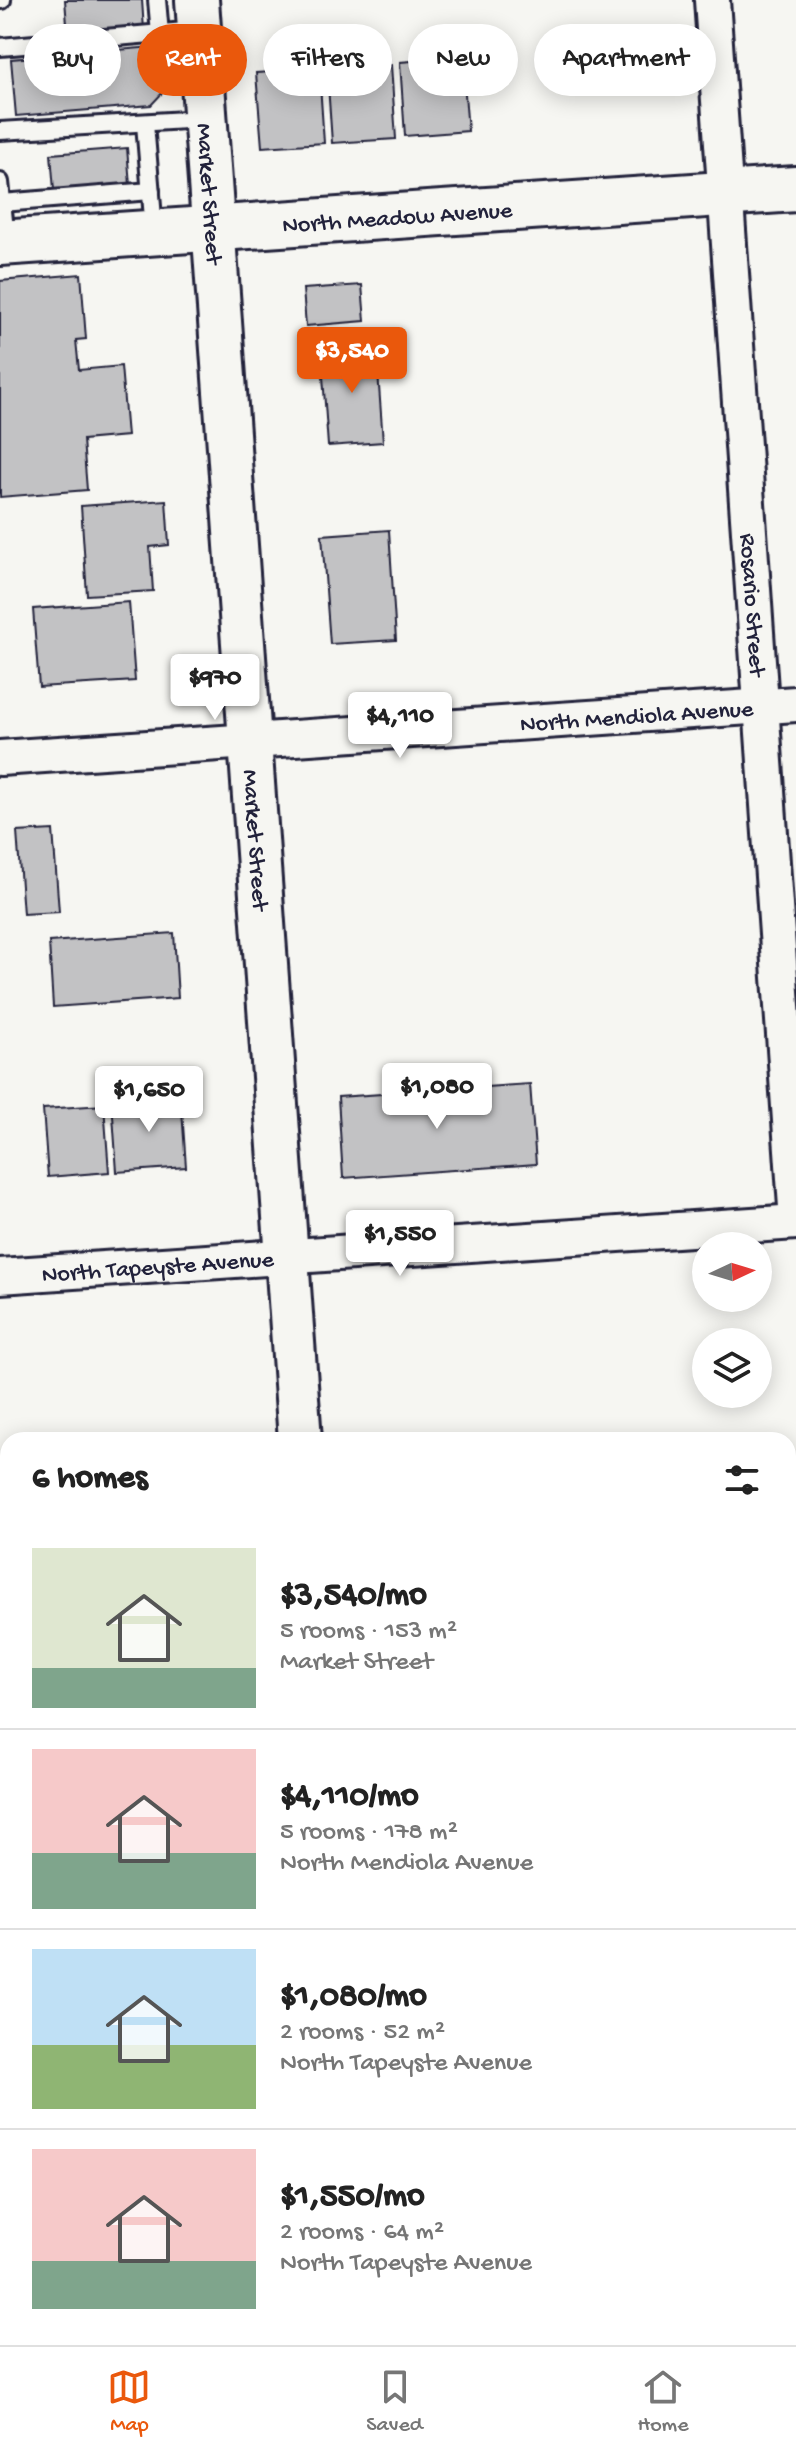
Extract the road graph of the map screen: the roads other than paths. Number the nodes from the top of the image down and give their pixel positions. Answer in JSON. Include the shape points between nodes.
{"nodes":[{"id":1,"x":157,"y":0,"type":"edge"},
{"id":2,"x":712,"y":0,"type":"edge"},
{"id":3,"x":185,"y":21,"type":"edge"},
{"id":4,"x":0,"y":47,"type":"edge"},
{"id":5,"x":203,"y":119,"type":"junction"},
{"id":6,"x":145,"y":124,"type":"junction"},
{"id":7,"x":0,"y":131,"type":"edge"},
{"id":8,"x":0,"y":182,"type":"edge"},
{"id":9,"x":796,"y":189,"type":"edge"},
{"id":10,"x":725,"y":194,"type":"junction"},
{"id":11,"x":153,"y":212,"type":"junction"},
{"id":12,"x":213,"y":229,"type":"junction"},
{"id":13,"x":3,"y":230,"type":"edge"},
{"id":14,"x":796,"y":704,"type":"edge"},
{"id":15,"x":761,"y":707,"type":"junction"},
{"id":16,"x":250,"y":741,"type":"junction"},
{"id":17,"x":0,"y":758,"type":"edge"},
{"id":18,"x":796,"y":1207,"type":"edge"},
{"id":19,"x":796,"y":1222,"type":"edge"},
{"id":20,"x":287,"y":1257,"type":"junction"},
{"id":21,"x":0,"y":1276,"type":"edge"},
{"id":22,"x":299,"y":1432,"type":"edge"}],
"edges":[{"from":1,"to":3,"type":"lane"},
{"from":2,"to":10,"type":"street","name":"Rosario Street"},
{"from":3,"to":4,"type":"lane"},
{"from":3,"to":5,"type":"street","name":"Market Street"},
{"from":5,"to":6,"type":"lane"},
{"from":5,"to":12,"type":"street","name":"Market Street"},
{"from":6,"to":7,"type":"lane"},
{"from":6,"to":11,"type":"lane"},
{"from":8,"to":13,"type":"lane"},
{"from":9,"to":10,"type":"main road","name":"North Meadow Avenue"},
{"from":10,"to":12,"type":"main road","name":"North Meadow Avenue"},
{"from":10,"to":15,"type":"street","name":"Rosario Street"},
{"from":11,"to":12,"type":"main road","name":"North Meadow Avenue"},
{"from":11,"to":13,"type":"main road","name":"North Meadow Avenue"},
{"from":12,"to":16,"type":"street","name":"Market Street"},
{"from":14,"to":15,"type":"street","name":"North Mendiola Avenue"},
{"from":15,"to":16,"type":"street","name":"North Mendiola Avenue"},
{"from":15,"to":18,"type":"street","name":"Rosario Street"},
{"from":16,"to":17,"type":"street","name":"North Mendiola Avenue"},
{"from":16,"to":20,"type":"street","name":"Market Street"},
{"from":19,"to":20,"type":"street","name":"North Tapeyste Avenue"},
{"from":20,"to":21,"type":"street","name":"North Tapeyste Avenue"},
{"from":20,"to":22,"type":"street","name":"Market Street"}]}
